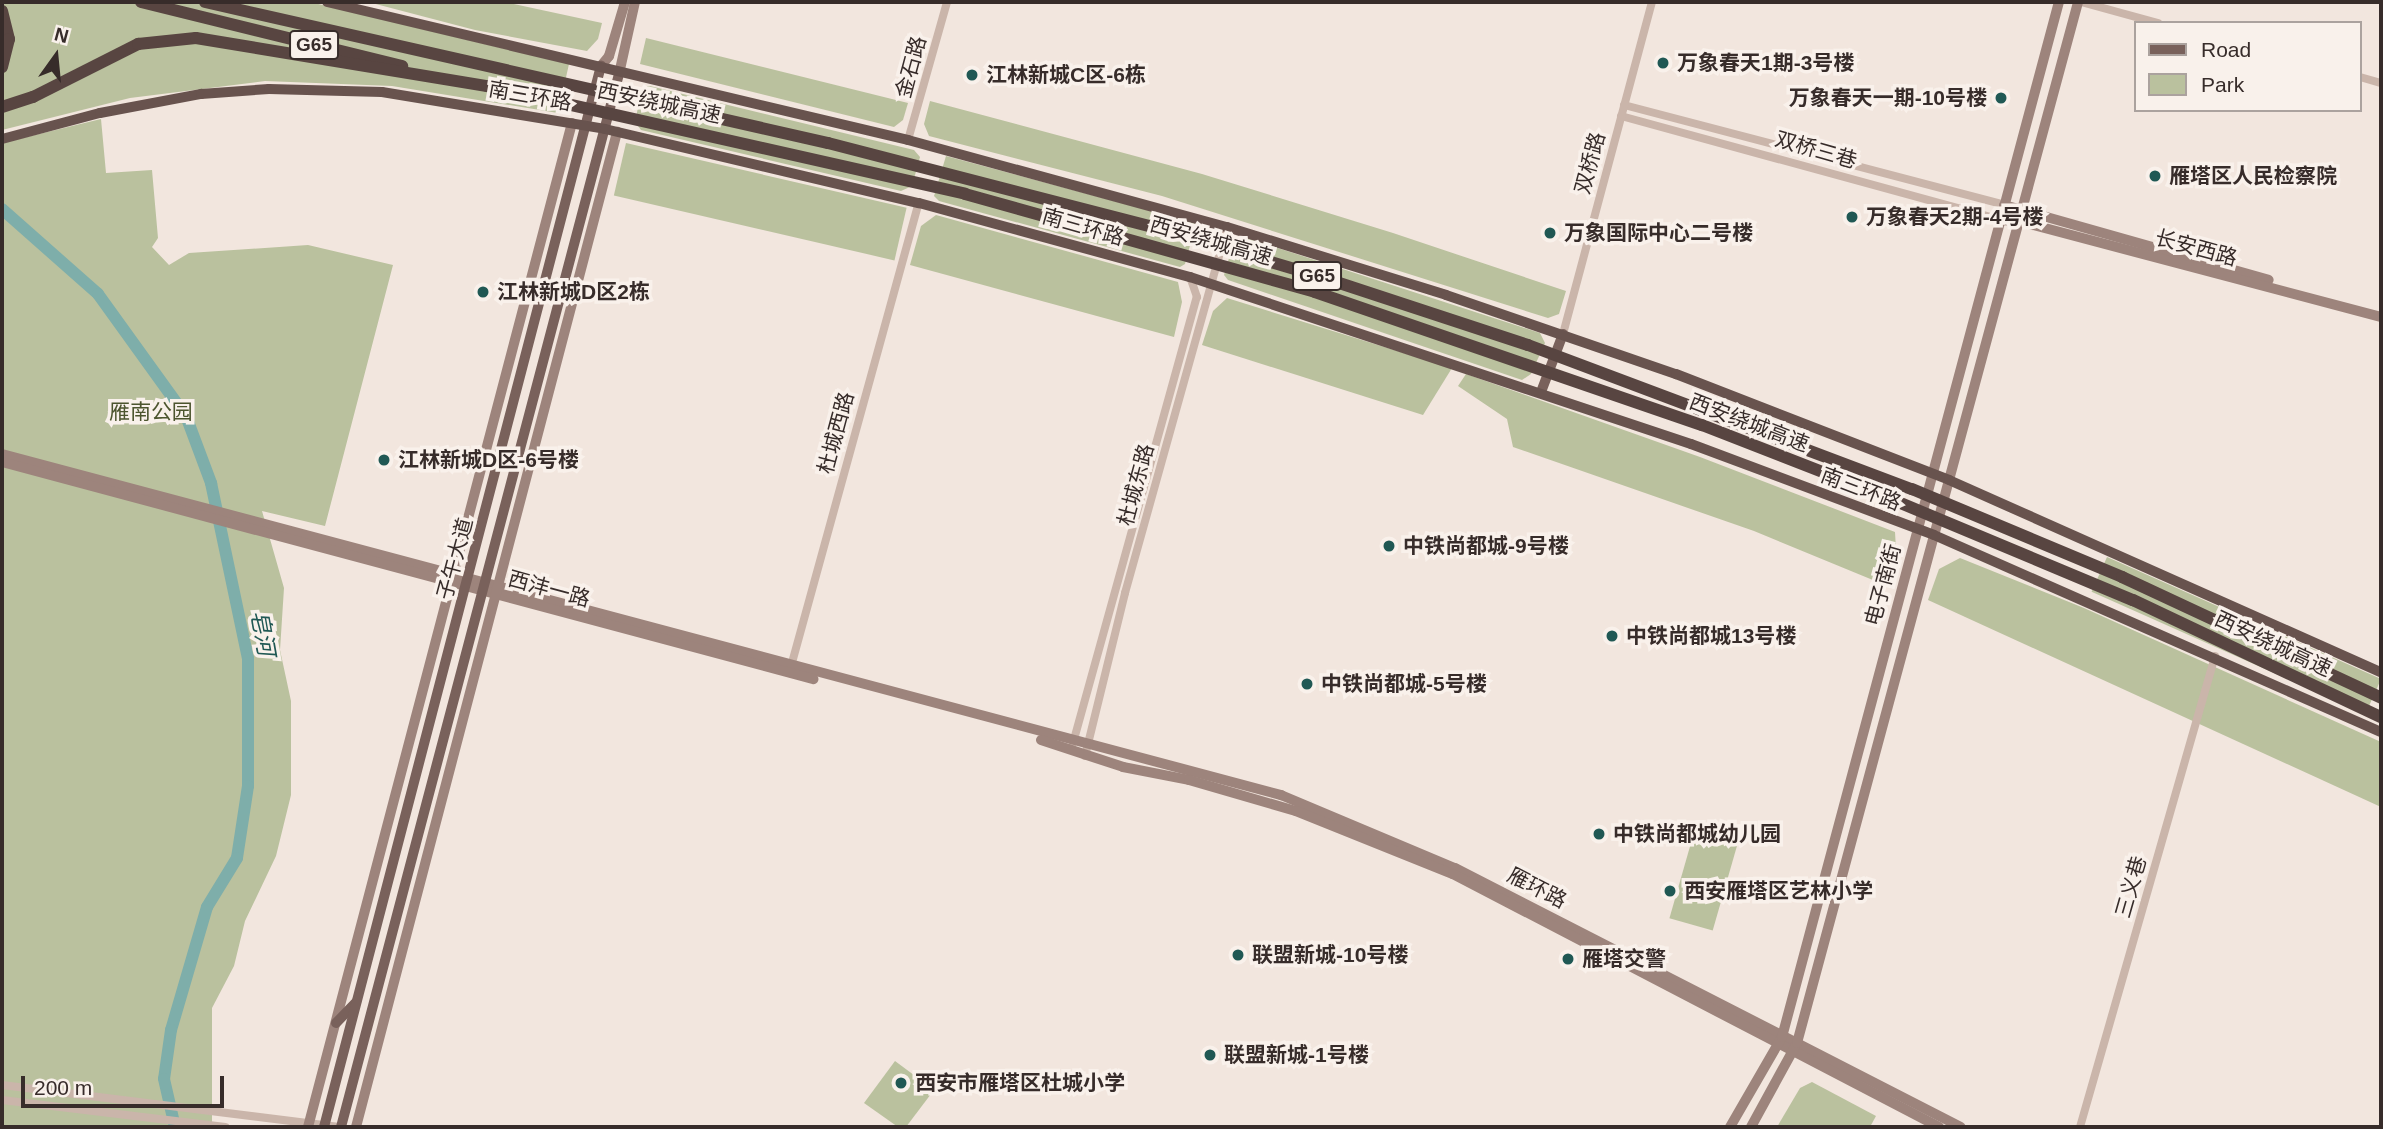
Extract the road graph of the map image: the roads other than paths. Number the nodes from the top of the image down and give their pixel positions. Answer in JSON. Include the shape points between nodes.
{"nodes":[{"id":1,"x":141,"y":2,"type":"edge"},
{"id":2,"x":205,"y":2,"type":"edge"},
{"id":3,"x":327,"y":2,"type":"edge"},
{"id":4,"x":625,"y":2,"type":"edge"},
{"id":5,"x":635,"y":2,"type":"edge"},
{"id":6,"x":947,"y":2,"type":"edge"},
{"id":7,"x":1652,"y":2,"type":"edge"},
{"id":8,"x":2059,"y":2,"type":"edge"},
{"id":9,"x":2079,"y":2,"type":"edge"},
{"id":10,"x":358,"y":5,"type":"edge"},
{"id":11,"x":2,"y":11,"type":"edge"},
{"id":12,"x":2150,"y":21,"type":"edge"},
{"id":13,"x":601,"y":66,"type":"junction"},
{"id":14,"x":2,"y":67,"type":"edge"},
{"id":15,"x":619,"y":74,"type":"junction"},
{"id":16,"x":2362,"y":78,"type":"edge"},
{"id":17,"x":2381,"y":83,"type":"edge"},
{"id":18,"x":487,"y":86,"type":"junction"},
{"id":19,"x":1624,"y":105,"type":"junction"},
{"id":20,"x":2,"y":107,"type":"edge"},
{"id":21,"x":1621,"y":116,"type":"junction"},
{"id":22,"x":572,"y":123,"type":"junction"},
{"id":23,"x":584,"y":126,"type":"junction"},
{"id":24,"x":605,"y":130,"type":"junction"},
{"id":25,"x":617,"y":132,"type":"junction"},
{"id":26,"x":2,"y":139,"type":"edge"},
{"id":27,"x":908,"y":141,"type":"junction"},
{"id":28,"x":919,"y":203,"type":"junction"},
{"id":29,"x":2004,"y":205,"type":"junction"},
{"id":30,"x":2019,"y":217,"type":"junction"},
{"id":31,"x":2000,"y":220,"type":"junction"},
{"id":32,"x":1227,"y":227,"type":"junction"},
{"id":33,"x":1190,"y":277,"type":"junction"},
{"id":34,"x":1213,"y":286,"type":"junction"},
{"id":35,"x":2381,"y":310,"type":"edge"},
{"id":36,"x":2381,"y":317,"type":"edge"},
{"id":37,"x":1563,"y":334,"type":"junction"},
{"id":38,"x":1541,"y":392,"type":"junction"},
{"id":39,"x":2,"y":454,"type":"edge"},
{"id":40,"x":2,"y":462,"type":"edge"},
{"id":41,"x":1933,"y":474,"type":"junction"},
{"id":42,"x":1949,"y":480,"type":"junction"},
{"id":43,"x":198,"y":510,"type":"junction"},
{"id":44,"x":1917,"y":531,"type":"junction"},
{"id":45,"x":1934,"y":535,"type":"junction"},
{"id":46,"x":453,"y":579,"type":"junction"},
{"id":47,"x":469,"y":583,"type":"junction"},
{"id":48,"x":483,"y":587,"type":"junction"},
{"id":49,"x":498,"y":591,"type":"junction"},
{"id":50,"x":2215,"y":656,"type":"junction"},
{"id":51,"x":790,"y":670,"type":"junction"},
{"id":52,"x":2381,"y":672,"type":"edge"},
{"id":53,"x":2381,"y":698,"type":"edge"},
{"id":54,"x":2381,"y":717,"type":"edge"},
{"id":55,"x":2381,"y":732,"type":"edge"},
{"id":56,"x":1072,"y":744,"type":"junction"},
{"id":57,"x":1087,"y":752,"type":"junction"},
{"id":58,"x":358,"y":1000,"type":"junction"},
{"id":59,"x":373,"y":1005,"type":"junction"},
{"id":60,"x":336,"y":1023,"type":"junction"},
{"id":61,"x":1780,"y":1040,"type":"junction"},
{"id":62,"x":1796,"y":1048,"type":"junction"},
{"id":63,"x":2,"y":1085,"type":"edge"},
{"id":64,"x":2,"y":1100,"type":"edge"},
{"id":65,"x":309,"y":1125,"type":"edge"},
{"id":66,"x":324,"y":1126,"type":"edge"},
{"id":67,"x":225,"y":1127,"type":"edge"},
{"id":68,"x":340,"y":1127,"type":"edge"},
{"id":69,"x":356,"y":1127,"type":"edge"},
{"id":70,"x":1730,"y":1127,"type":"edge"},
{"id":71,"x":1751,"y":1127,"type":"edge"},
{"id":72,"x":1939,"y":1127,"type":"edge"},
{"id":73,"x":1961,"y":1127,"type":"edge"},
{"id":74,"x":2080,"y":1127,"type":"edge"}],
"edges":[{"from":1,"to":18,"type":"highway","name":"西安绕城高速","number":"G65"},
{"from":2,"to":53,"type":"highway","name":"西安绕城高速","number":"G65","bridge":true,"via":[[828,143],[1157,228],[1318,276],[1540,349],[1900,484],[2122,577]]},
{"from":3,"to":10,"type":"highway","name":"南三环路"},
{"from":4,"to":13,"type":"main road","name":"子午大道","via":[[609,56]]},
{"from":5,"to":15,"type":"main road","name":"子午大道"},
{"from":6,"to":27,"type":"street","name":"金石路"},
{"from":7,"to":19,"type":"street","name":"双桥路"},
{"from":8,"to":29,"type":"main road","name":"电子南街"},
{"from":9,"to":12,"type":"street"},
{"from":9,"to":30,"type":"main road","name":"电子南街"},
{"from":10,"to":13,"type":"highway","name":"南三环路"},
{"from":11,"to":14,"type":"highway","via":[[9,39]]},
{"from":13,"to":15,"type":"highway","name":"南三环路"},
{"from":13,"to":23,"type":"main road","name":"子午大道"},
{"from":15,"to":24,"type":"main road","name":"子午大道"},
{"from":15,"to":27,"type":"highway","name":"南三环路"},
{"from":16,"to":17,"type":"street"},
{"from":18,"to":20,"type":"highway","via":[[196,38],[138,44],[33,97]]},
{"from":18,"to":54,"type":"highway","name":"西安绕城高速","number":"G65","bridge":true,"via":[[965,194],[1112,232],[1353,304],[1702,425],[1879,494],[2133,600]]},
{"from":19,"to":21,"type":"street","name":"双桥路"},
{"from":19,"to":29,"type":"street","name":"双桥三巷"},
{"from":21,"to":31,"type":"street","name":"双桥三巷"},
{"from":21,"to":37,"type":"street","name":"双桥路"},
{"from":22,"to":23,"type":"highway","name":"南三环路"},
{"from":22,"to":26,"type":"highway","name":"南三环路","via":[[404,94],[269,89],[160,100]]},
{"from":22,"to":46,"type":"main road"},
{"from":23,"to":24,"type":"highway","name":"南三环路"},
{"from":23,"to":47,"type":"main road","name":"子午大道"},
{"from":24,"to":25,"type":"highway","name":"南三环路"},
{"from":24,"to":48,"type":"main road","name":"子午大道"},
{"from":25,"to":28,"type":"highway","name":"南三环路"},
{"from":25,"to":49,"type":"main road"},
{"from":27,"to":32,"type":"highway","name":"南三环路"},
{"from":28,"to":33,"type":"highway","name":"南三环路"},
{"from":28,"to":51,"type":"street","name":"杜城西路"},
{"from":29,"to":30,"type":"main road","name":"长安西路"},
{"from":29,"to":31,"type":"main road","name":"电子南街"},
{"from":30,"to":31,"type":"main road","name":"长安西路"},
{"from":30,"to":35,"type":"main road","name":"长安西路"},
{"from":30,"to":36,"type":"main road","name":"长安西路"},
{"from":30,"to":42,"type":"main road","name":"电子南街"},
{"from":31,"to":41,"type":"main road","name":"电子南街"},
{"from":32,"to":34,"type":"street","name":"杜城东路"},
{"from":32,"to":37,"type":"highway","name":"南三环路"},
{"from":33,"to":34,"type":"highway","name":"南三环路"},
{"from":33,"to":56,"type":"street","name":"杜城东路","via":[[1197,297]]},
{"from":34,"to":38,"type":"highway","name":"南三环路"},
{"from":34,"to":57,"type":"street","name":"杜城东路","via":[[1202,305]]},
{"from":37,"to":38,"type":"main road"},
{"from":37,"to":41,"type":"highway","name":"南三环路"},
{"from":38,"to":44,"type":"highway","name":"南三环路"},
{"from":39,"to":43,"type":"main road","name":"西沣一路"},
{"from":40,"to":43,"type":"main road","name":"西沣一路"},
{"from":41,"to":42,"type":"highway","name":"南三环路"},
{"from":41,"to":44,"type":"main road","name":"电子南街"},
{"from":42,"to":45,"type":"main road","name":"电子南街"},
{"from":42,"to":52,"type":"highway","name":"南三环路"},
{"from":43,"to":46,"type":"main road","name":"西沣一路"},
{"from":44,"to":45,"type":"highway","name":"南三环路"},
{"from":44,"to":61,"type":"main road","name":"电子南街"},
{"from":45,"to":50,"type":"highway","name":"南三环路"},
{"from":45,"to":62,"type":"main road","name":"电子南街"},
{"from":46,"to":47,"type":"main road","name":"西沣一路"},
{"from":46,"to":60,"type":"main road"},
{"from":47,"to":48,"type":"main road","name":"西沣一路"},
{"from":47,"to":58,"type":"main road","name":"子午大道"},
{"from":48,"to":49,"type":"main road","name":"西沣一路"},
{"from":48,"to":59,"type":"main road","name":"子午大道"},
{"from":49,"to":51,"type":"main road","name":"西沣一路"},
{"from":49,"to":69,"type":"main road"},
{"from":50,"to":55,"type":"highway","name":"南三环路"},
{"from":50,"to":74,"type":"street","name":"三义巷"},
{"from":51,"to":56,"type":"main road","name":"西沣一路"},
{"from":56,"to":57,"type":"main road","name":"雁环路"},
{"from":57,"to":61,"type":"main road","name":"雁环路","via":[[1191,770],[1315,808],[1455,868]]},
{"from":58,"to":59,"type":"main road"},
{"from":58,"to":60,"type":"main road"},
{"from":58,"to":66,"type":"main road","name":"子午大道"},
{"from":59,"to":68,"type":"main road","name":"子午大道"},
{"from":60,"to":65,"type":"main road"},
{"from":61,"to":62,"type":"main road","name":"雁环路"},
{"from":61,"to":70,"type":"main road","name":"电子南街"},
{"from":62,"to":71,"type":"main road","name":"电子南街"},
{"from":62,"to":72,"type":"main road","name":"雁环路"},
{"from":62,"to":73,"type":"main road","name":"雁环路"},
{"from":63,"to":65,"type":"street"},
{"from":64,"to":67,"type":"street"},
{"from":65,"to":66,"type":"street"},
{"from":66,"to":68,"type":"street"}]}
